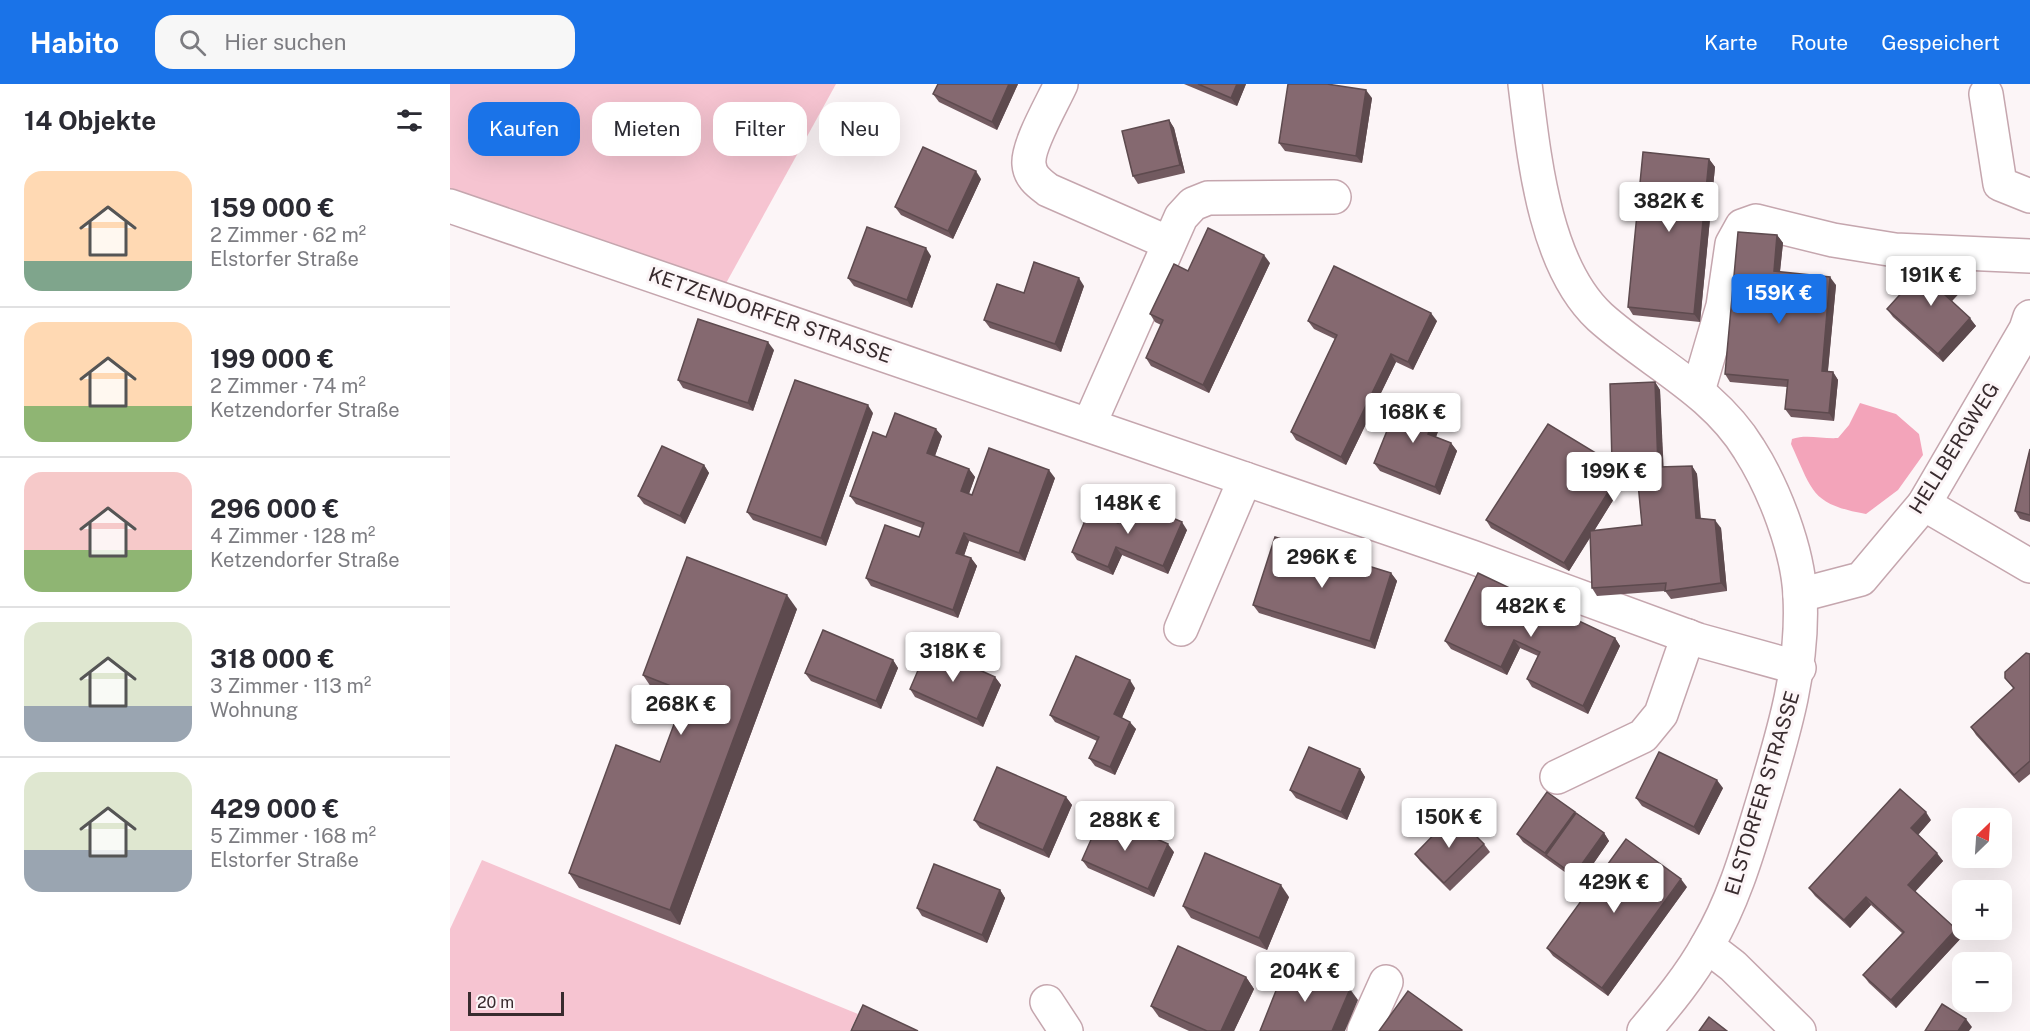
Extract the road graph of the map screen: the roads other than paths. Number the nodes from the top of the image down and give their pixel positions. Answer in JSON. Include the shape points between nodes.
{"nodes":[{"id":1,"x":1061,"y":84,"type":"edge"},
{"id":2,"x":1525,"y":84,"type":"edge"},
{"id":3,"x":1986,"y":94,"type":"dead end"},
{"id":4,"x":2030,"y":196,"type":"edge"},
{"id":5,"x":1334,"y":197,"type":"dead end"},
{"id":6,"x":450,"y":206,"type":"edge"},
{"id":7,"x":1169,"y":243,"type":"junction"},
{"id":8,"x":2030,"y":256,"type":"edge"},
{"id":9,"x":2030,"y":317,"type":"edge"},
{"id":10,"x":1698,"y":391,"type":"junction"},
{"id":11,"x":1089,"y":425,"type":"junction"},
{"id":12,"x":1245,"y":479,"type":"junction"},
{"id":13,"x":1924,"y":504,"type":"junction"},
{"id":14,"x":2030,"y":566,"type":"edge"},
{"id":15,"x":1800,"y":594,"type":"junction"},
{"id":16,"x":1181,"y":629,"type":"dead end"},
{"id":17,"x":1688,"y":636,"type":"junction"},
{"id":18,"x":1798,"y":668,"type":"junction"},
{"id":19,"x":1557,"y":777,"type":"dead end"},
{"id":20,"x":1707,"y":946,"type":"junction"},
{"id":21,"x":1386,"y":982,"type":"dead end"},
{"id":22,"x":1047,"y":1002,"type":"dead end"},
{"id":23,"x":1066,"y":1031,"type":"edge"},
{"id":24,"x":1364,"y":1031,"type":"edge"},
{"id":25,"x":1644,"y":1031,"type":"edge"},
{"id":26,"x":1798,"y":1031,"type":"edge"}],
"edges":[{"from":1,"to":7,"type":"street","via":[[1028,164],[1034,180],[1048,190]]},
{"from":2,"to":10,"type":"street","name":"ELSTORFER STRASSE","via":[[1542,197],[1574,282],[1598,315]]},
{"from":3,"to":4,"type":"street","via":[[2000,184]]},
{"from":5,"to":7,"type":"street","via":[[1208,198],[1192,204]]},
{"from":6,"to":11,"type":"street","name":"KETZENDORFER STRASSE"},
{"from":7,"to":11,"type":"street"},
{"from":8,"to":10,"type":"street","via":[[1895,250],[1833,240],[1756,220],[1742,226],[1732,244],[1724,306]]},
{"from":9,"to":13,"type":"street","name":"HELLBERGWEG"},
{"from":10,"to":15,"type":"street","name":"ELSTORFER STRASSE","via":[[1749,448],[1766,480],[1780,514]]},
{"from":11,"to":12,"type":"street","name":"KETZENDORFER STRASSE"},
{"from":12,"to":16,"type":"street"},
{"from":12,"to":17,"type":"street","name":"KETZENDORFER STRASSE"},
{"from":13,"to":14,"type":"street"},
{"from":13,"to":15,"type":"street","name":"HELLBERGWEG","via":[[1861,579]]},
{"from":15,"to":18,"type":"street","name":"ELSTORFER STRASSE"},
{"from":17,"to":18,"type":"street","name":"KETZENDORFER STRASSE"},
{"from":17,"to":19,"type":"street","via":[[1661,714],[1643,736]]},
{"from":18,"to":20,"type":"street","name":"ELSTORFER STRASSE","via":[[1786,725],[1751,840],[1727,908]]},
{"from":20,"to":25,"type":"street","name":"ELSTORFER STRASSE"},
{"from":20,"to":26,"type":"street","via":[[1733,966]]},
{"from":21,"to":24,"type":"street"},
{"from":22,"to":23,"type":"street"}]}
